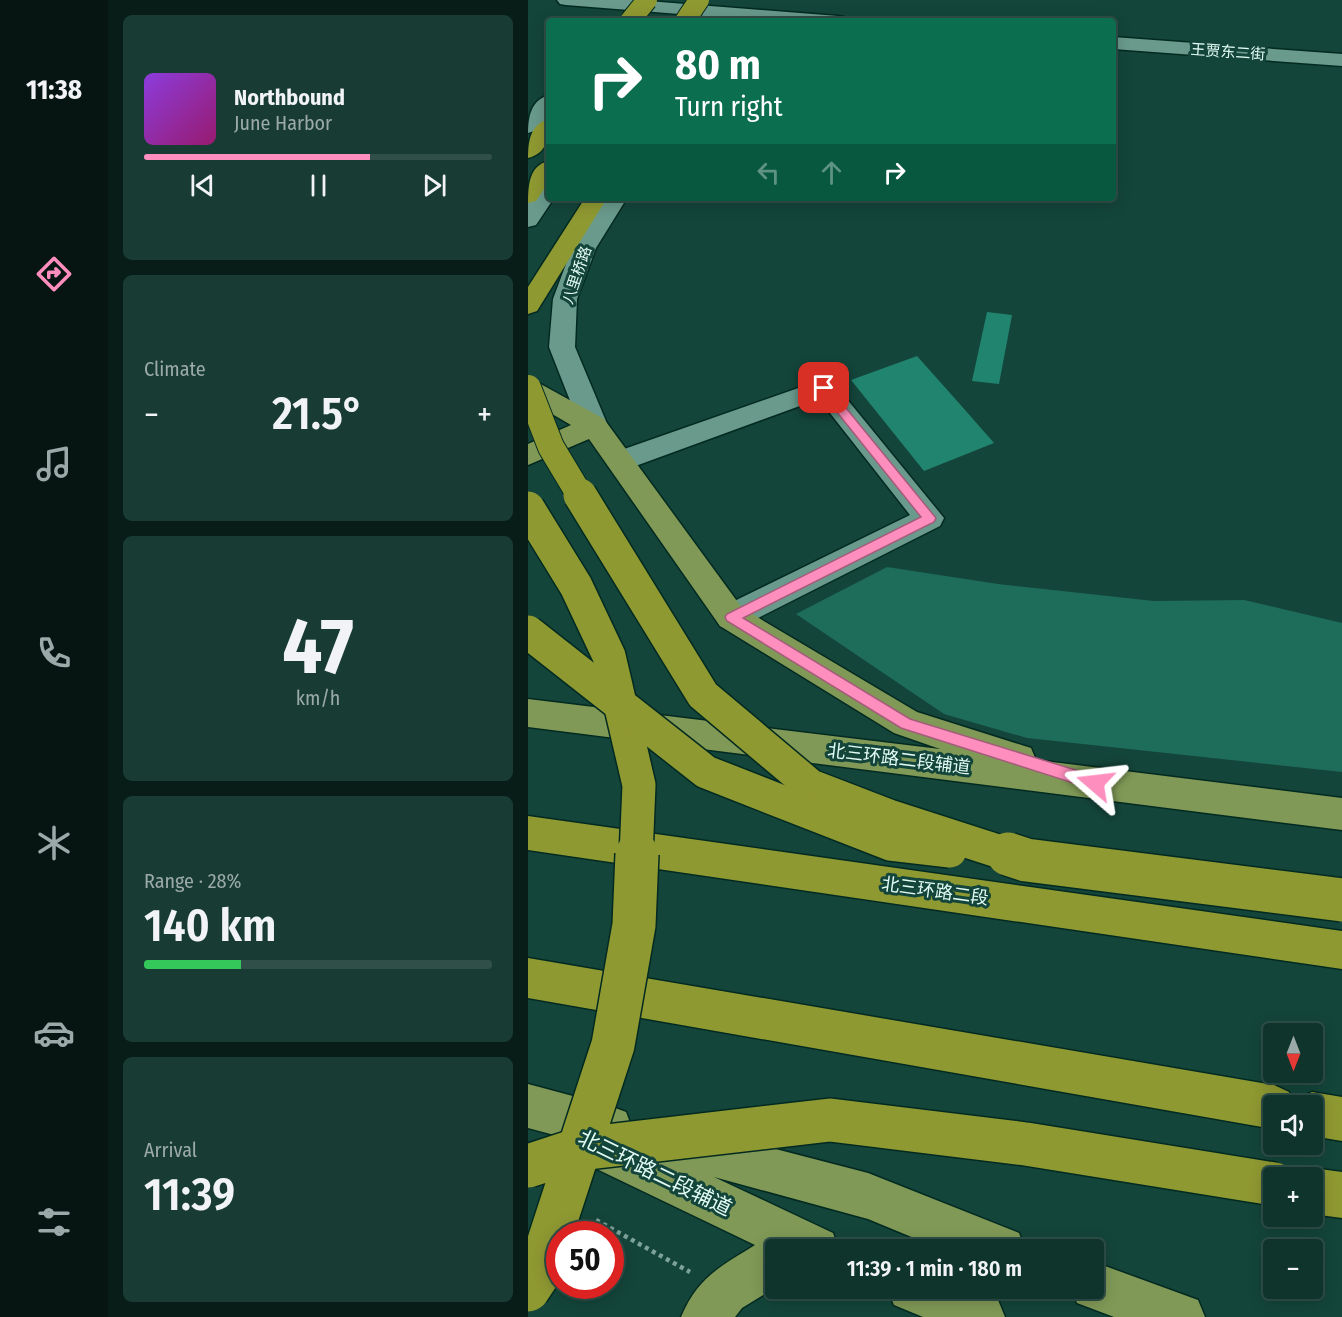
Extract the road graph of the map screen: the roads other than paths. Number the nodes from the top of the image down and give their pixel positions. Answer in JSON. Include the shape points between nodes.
{"nodes":[{"id":1,"x":566,"y":0,"type":"edge"},
{"id":2,"x":699,"y":0,"type":"edge"},
{"id":3,"x":635,"y":6,"type":"edge"},
{"id":4,"x":729,"y":8,"type":"edge"},
{"id":5,"x":666,"y":10,"type":"edge"},
{"id":6,"x":620,"y":18,"type":"edge"},
{"id":7,"x":687,"y":18,"type":"edge"},
{"id":8,"x":713,"y":18,"type":"edge"},
{"id":9,"x":813,"y":18,"type":"edge"},
{"id":10,"x":1116,"y":43,"type":"edge"},
{"id":11,"x":1342,"y":60,"type":"edge"},
{"id":12,"x":546,"y":105,"type":"edge"},
{"id":13,"x":528,"y":127,"type":"edge"},
{"id":14,"x":546,"y":129,"type":"edge"},
{"id":15,"x":528,"y":152,"type":"edge"},
{"id":16,"x":546,"y":171,"type":"edge"},
{"id":17,"x":546,"y":193,"type":"edge"},
{"id":18,"x":528,"y":196,"type":"edge"},
{"id":19,"x":594,"y":201,"type":"edge"},
{"id":20,"x":614,"y":201,"type":"edge"},
{"id":21,"x":528,"y":220,"type":"edge"},
{"id":22,"x":551,"y":266,"type":"junction"},
{"id":23,"x":528,"y":306,"type":"edge"},
{"id":24,"x":528,"y":334,"type":"edge"},
{"id":25,"x":528,"y":388,"type":"edge"},
{"id":26,"x":594,"y":426,"type":"junction"},
{"id":27,"x":528,"y":455,"type":"edge"},
{"id":28,"x":620,"y":461,"type":"junction"},
{"id":29,"x":528,"y":508,"type":"edge"},
{"id":30,"x":731,"y":617,"type":"junction"},
{"id":31,"x":528,"y":632,"type":"edge"},
{"id":32,"x":528,"y":713,"type":"edge"},
{"id":33,"x":1095,"y":783,"type":"junction"},
{"id":34,"x":1342,"y":814,"type":"edge"},
{"id":35,"x":528,"y":833,"type":"edge"},
{"id":36,"x":1026,"y":860,"type":"junction"},
{"id":37,"x":1342,"y":900,"type":"edge"},
{"id":38,"x":1342,"y":950,"type":"edge"},
{"id":39,"x":528,"y":978,"type":"edge"},
{"id":40,"x":1263,"y":1105,"type":"edge"},
{"id":41,"x":528,"y":1106,"type":"edge"},
{"id":42,"x":528,"y":1112,"type":"edge"},
{"id":43,"x":1323,"y":1116,"type":"edge"},
{"id":44,"x":1342,"y":1119,"type":"edge"},
{"id":45,"x":528,"y":1166,"type":"edge"},
{"id":46,"x":1263,"y":1182,"type":"edge"},
{"id":47,"x":1323,"y":1192,"type":"edge"},
{"id":48,"x":1342,"y":1195,"type":"edge"},
{"id":49,"x":775,"y":1239,"type":"edge"},
{"id":50,"x":975,"y":1239,"type":"edge"},
{"id":51,"x":765,"y":1271,"type":"edge"},
{"id":52,"x":528,"y":1290,"type":"edge"},
{"id":53,"x":1104,"y":1290,"type":"edge"},
{"id":54,"x":938,"y":1299,"type":"edge"},
{"id":55,"x":715,"y":1304,"type":"edge"},
{"id":56,"x":981,"y":1317,"type":"edge"},
{"id":57,"x":1181,"y":1317,"type":"edge"}],
"edges":[{"from":1,"to":3,"type":"street"},
{"from":2,"to":7,"type":"highway","bridge":true},
{"from":3,"to":5,"type":"street"},
{"from":3,"to":6,"type":"street"},
{"from":4,"to":5,"type":"street"},
{"from":4,"to":8,"type":"highway"},
{"from":4,"to":9,"type":"street"},
{"from":10,"to":11,"type":"street","name":"王贾东二街"},
{"from":12,"to":13,"type":"street"},
{"from":14,"to":15,"type":"highway"},
{"from":16,"to":18,"type":"highway"},
{"from":17,"to":21,"type":"street"},
{"from":19,"to":22,"type":"highway"},
{"from":20,"to":26,"type":"street","name":"八里桥路","via":[[584,248],[565,299],[562,347]]},
{"from":22,"to":23,"type":"highway"},
{"from":22,"to":24,"type":"highway"},
{"from":25,"to":26,"type":"main road"},
{"from":25,"to":36,"type":"highway","bridge":true,"via":[[551,447],[703,694],[811,786]]},
{"from":26,"to":27,"type":"main road"},
{"from":26,"to":28,"type":"main road"},
{"from":28,"to":30,"type":"main road"},
{"from":28,"to":30,"type":"street","via":[[824,388],[929,518]]},
{"from":29,"to":52,"type":"highway","bridge":true,"via":[[576,586],[609,656],[639,785],[634,925],[613,1045],[538,1275]]},
{"from":30,"to":33,"type":"main road","via":[[906,723]]},
{"from":31,"to":36,"type":"highway","bridge":true,"via":[[706,772],[890,844]]},
{"from":32,"to":33,"type":"main road","name":"北三环路二段辅道"},
{"from":33,"to":34,"type":"main road","name":"北三环路二段辅道"},
{"from":35,"to":38,"type":"highway","name":"北三环路二段"},
{"from":36,"to":37,"type":"highway","bridge":true},
{"from":39,"to":40,"type":"highway"},
{"from":41,"to":50,"type":"main road","via":[[868,1196]]},
{"from":42,"to":49,"type":"main road","name":"北三环路二段辅道"},
{"from":43,"to":44,"type":"highway"},
{"from":45,"to":46,"type":"highway","bridge":true,"via":[[580,1149],[830,1120],[1026,1144]]},
{"from":47,"to":48,"type":"highway"},
{"from":51,"to":55,"type":"main road"},
{"from":53,"to":57,"type":"main road"},
{"from":54,"to":56,"type":"main road"}]}
